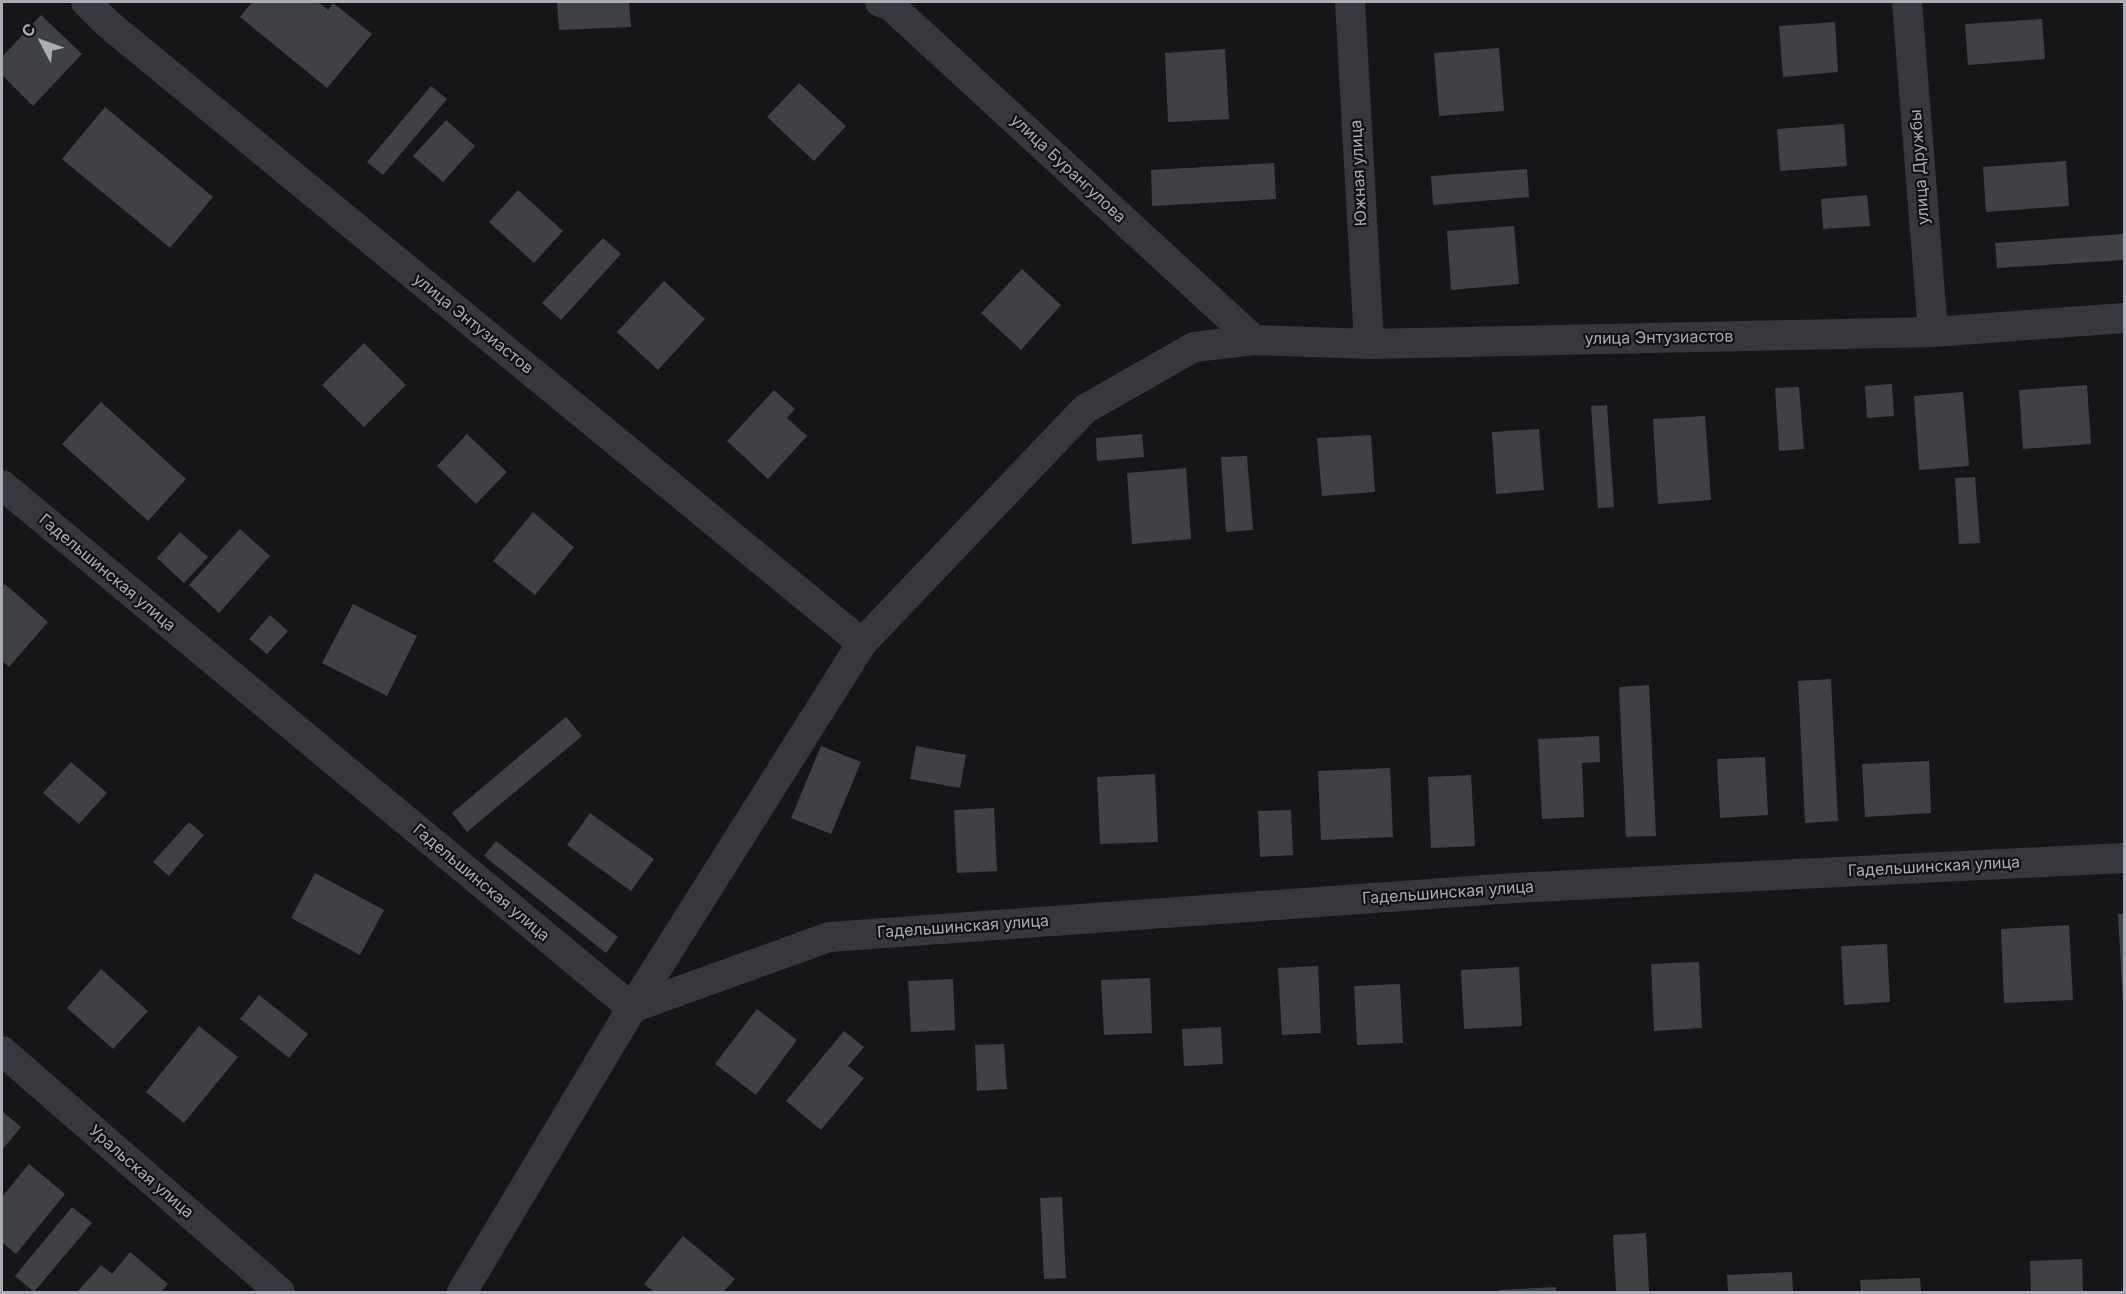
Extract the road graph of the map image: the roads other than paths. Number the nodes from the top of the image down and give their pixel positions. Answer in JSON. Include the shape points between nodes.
{"nodes":[{"id":1,"x":86,"y":2,"type":"edge"},
{"id":2,"x":1350,"y":2,"type":"edge"},
{"id":3,"x":1907,"y":2,"type":"edge"},
{"id":4,"x":887,"y":3,"type":"edge"},
{"id":5,"x":2124,"y":318,"type":"edge"},
{"id":6,"x":1933,"y":332,"type":"junction"},
{"id":7,"x":1254,"y":340,"type":"junction"},
{"id":8,"x":1369,"y":344,"type":"junction"},
{"id":9,"x":2,"y":485,"type":"edge"},
{"id":10,"x":862,"y":643,"type":"junction"},
{"id":11,"x":2124,"y":858,"type":"edge"},
{"id":12,"x":632,"y":1008,"type":"junction"},
{"id":13,"x":2,"y":1051,"type":"edge"},
{"id":14,"x":280,"y":1293,"type":"edge"},
{"id":15,"x":462,"y":1293,"type":"edge"}],
"edges":[{"from":1,"to":10,"type":"street","name":"улица Энтузиастов"},
{"from":2,"to":8,"type":"street","name":"Южная улица"},
{"from":3,"to":6,"type":"street","name":"улица Дружбы"},
{"from":4,"to":7,"type":"street","name":"улица Бурангулова"},
{"from":5,"to":6,"type":"street","name":"улица Энтузиастов"},
{"from":6,"to":8,"type":"street","name":"улица Энтузиастов"},
{"from":7,"to":8,"type":"street","name":"улица Энтузиастов"},
{"from":7,"to":10,"type":"street","name":"улица Энтузиастов","via":[[1194,347],[1085,409]]},
{"from":9,"to":12,"type":"street","name":"Гадельшинская улица"},
{"from":10,"to":12,"type":"street"},
{"from":11,"to":12,"type":"street","name":"Гадельшинская улица","via":[[1514,888],[829,937]]},
{"from":12,"to":15,"type":"street"},
{"from":13,"to":14,"type":"street","name":"Уральская улица"}]}
